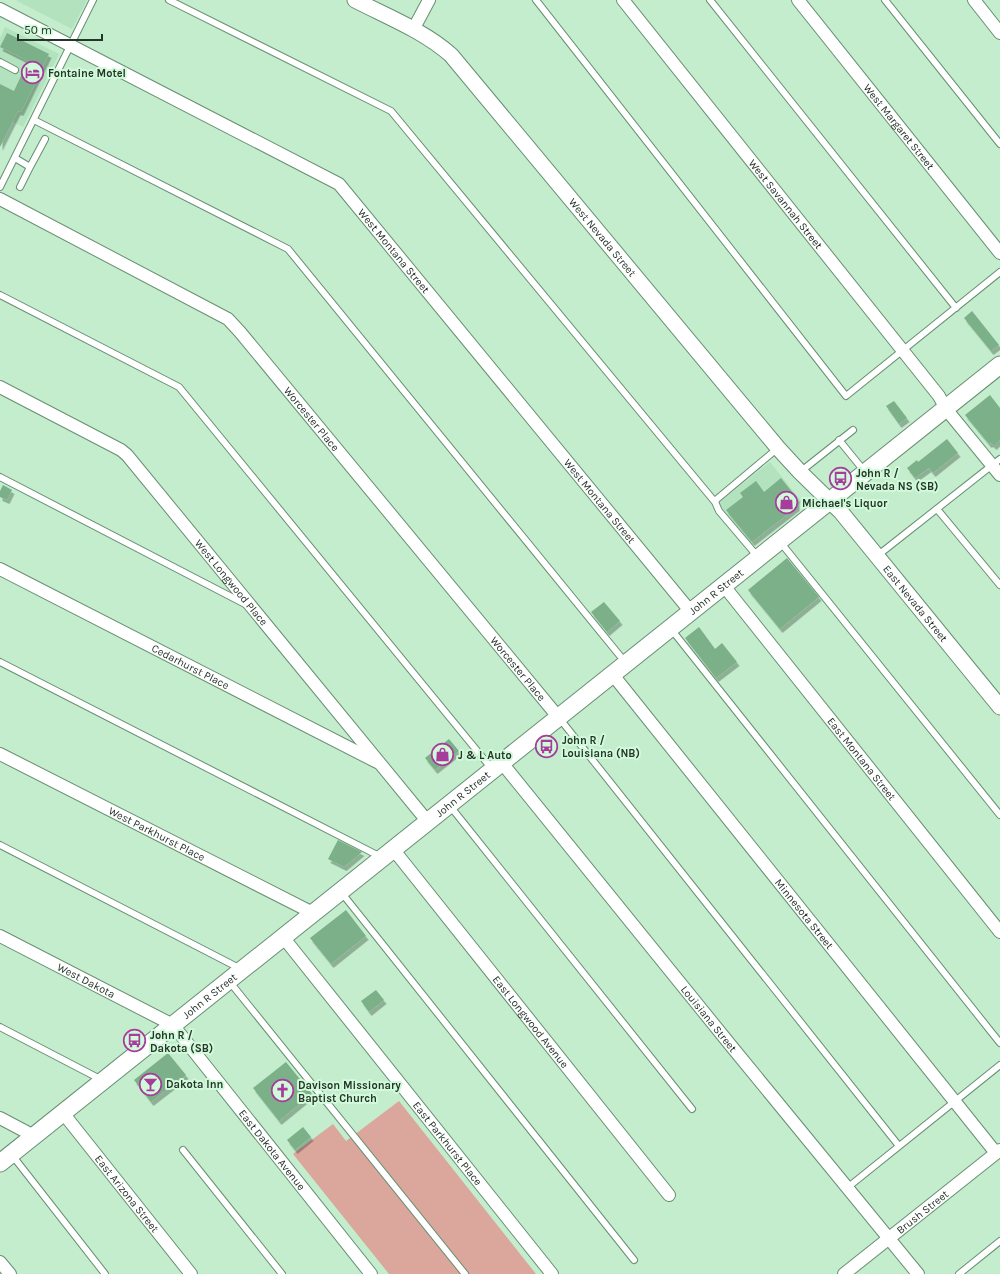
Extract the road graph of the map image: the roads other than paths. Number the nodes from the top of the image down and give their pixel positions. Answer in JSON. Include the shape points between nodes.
{"nodes":[{"id":1,"x":93,"y":0,"type":"edge"},
{"id":2,"x":169,"y":0,"type":"edge"},
{"id":3,"x":355,"y":0,"type":"edge"},
{"id":4,"x":429,"y":0,"type":"edge"},
{"id":5,"x":536,"y":0,"type":"edge"},
{"id":6,"x":623,"y":0,"type":"edge"},
{"id":7,"x":710,"y":0,"type":"edge"},
{"id":8,"x":798,"y":0,"type":"edge"},
{"id":9,"x":885,"y":0,"type":"edge"},
{"id":10,"x":974,"y":0,"type":"edge"},
{"id":11,"x":0,"y":9,"type":"edge"},
{"id":12,"x":414,"y":30,"type":"junction"},
{"id":13,"x":1000,"y":33,"type":"edge"},
{"id":14,"x":71,"y":45,"type":"junction"},
{"id":15,"x":0,"y":62,"type":"edge"},
{"id":16,"x":16,"y":70,"type":"dead end"},
{"id":17,"x":34,"y":120,"type":"junction"},
{"id":18,"x":45,"y":139,"type":"dead end"},
{"id":19,"x":1000,"y":144,"type":"edge"},
{"id":20,"x":15,"y":158,"type":"junction"},
{"id":21,"x":30,"y":167,"type":"junction"},
{"id":22,"x":0,"y":187,"type":"edge"},
{"id":23,"x":20,"y":187,"type":"dead end"},
{"id":24,"x":0,"y":200,"type":"edge"},
{"id":25,"x":1000,"y":253,"type":"edge"},
{"id":26,"x":1000,"y":272,"type":"edge"},
{"id":27,"x":0,"y":295,"type":"edge"},
{"id":28,"x":956,"y":308,"type":"junction"},
{"id":29,"x":903,"y":350,"type":"junction"},
{"id":30,"x":1000,"y":365,"type":"edge"},
{"id":31,"x":0,"y":387,"type":"edge"},
{"id":32,"x":946,"y":409,"type":"junction"},
{"id":33,"x":853,"y":430,"type":"dead end"},
{"id":34,"x":840,"y":440,"type":"junction"},
{"id":35,"x":778,"y":448,"type":"junction"},
{"id":36,"x":996,"y":462,"type":"edge"},
{"id":37,"x":800,"y":472,"type":"junction"},
{"id":38,"x":866,"y":473,"type":"junction"},
{"id":39,"x":1000,"y":475,"type":"edge"},
{"id":40,"x":0,"y":477,"type":"edge"},
{"id":41,"x":830,"y":501,"type":"junction"},
{"id":42,"x":715,"y":502,"type":"junction"},
{"id":43,"x":937,"y":509,"type":"junction"},
{"id":44,"x":780,"y":541,"type":"junction"},
{"id":45,"x":877,"y":556,"type":"junction"},
{"id":46,"x":759,"y":558,"type":"junction"},
{"id":47,"x":0,"y":569,"type":"edge"},
{"id":48,"x":1000,"y":585,"type":"edge"},
{"id":49,"x":724,"y":586,"type":"junction"},
{"id":50,"x":252,"y":607,"type":"junction"},
{"id":51,"x":691,"y":612,"type":"junction"},
{"id":52,"x":670,"y":629,"type":"junction"},
{"id":53,"x":0,"y":662,"type":"edge"},
{"id":54,"x":627,"y":663,"type":"junction"},
{"id":55,"x":612,"y":675,"type":"junction"},
{"id":56,"x":1000,"y":707,"type":"edge"},
{"id":57,"x":559,"y":718,"type":"junction"},
{"id":58,"x":0,"y":754,"type":"edge"},
{"id":59,"x":382,"y":765,"type":"junction"},
{"id":60,"x":497,"y":767,"type":"junction"},
{"id":61,"x":449,"y":805,"type":"junction"},
{"id":62,"x":1000,"y":815,"type":"edge"},
{"id":63,"x":428,"y":822,"type":"junction"},
{"id":64,"x":0,"y":845,"type":"edge"},
{"id":65,"x":388,"y":854,"type":"junction"},
{"id":66,"x":340,"y":892,"type":"junction"},
{"id":67,"x":313,"y":913,"type":"junction"},
{"id":68,"x":1000,"y":932,"type":"edge"},
{"id":69,"x":0,"y":936,"type":"edge"},
{"id":70,"x":283,"y":937,"type":"junction"},
{"id":71,"x":242,"y":970,"type":"junction"},
{"id":72,"x":229,"y":980,"type":"junction"},
{"id":73,"x":173,"y":1025,"type":"junction"},
{"id":74,"x":0,"y":1028,"type":"edge"},
{"id":75,"x":1000,"y":1043,"type":"edge"},
{"id":76,"x":1000,"y":1064,"type":"edge"},
{"id":77,"x":103,"y":1081,"type":"junction"},
{"id":78,"x":954,"y":1102,"type":"junction"},
{"id":79,"x":692,"y":1109,"type":"dead end"},
{"id":80,"x":63,"y":1113,"type":"junction"},
{"id":81,"x":0,"y":1118,"type":"edge"},
{"id":82,"x":34,"y":1136,"type":"junction"},
{"id":83,"x":899,"y":1146,"type":"junction"},
{"id":84,"x":183,"y":1150,"type":"dead end"},
{"id":85,"x":998,"y":1151,"type":"edge"},
{"id":86,"x":5,"y":1158,"type":"edge"},
{"id":87,"x":847,"y":1188,"type":"junction"},
{"id":88,"x":669,"y":1195,"type":"dead end"},
{"id":89,"x":888,"y":1239,"type":"junction"},
{"id":90,"x":1000,"y":1241,"type":"edge"},
{"id":91,"x":634,"y":1260,"type":"dead end"},
{"id":92,"x":0,"y":1262,"type":"edge"},
{"id":93,"x":10,"y":1274,"type":"edge"},
{"id":94,"x":106,"y":1274,"type":"edge"},
{"id":95,"x":191,"y":1274,"type":"edge"},
{"id":96,"x":282,"y":1274,"type":"edge"},
{"id":97,"x":371,"y":1274,"type":"edge"},
{"id":98,"x":465,"y":1274,"type":"edge"},
{"id":99,"x":552,"y":1274,"type":"edge"},
{"id":100,"x":844,"y":1274,"type":"edge"},
{"id":101,"x":918,"y":1274,"type":"edge"},
{"id":102,"x":959,"y":1274,"type":"edge"}],
"edges":[{"from":1,"to":14,"type":"lane"},
{"from":2,"to":42,"type":"lane","via":[[391,110]]},
{"from":3,"to":12,"type":"street","name":"West Nevada Street"},
{"from":4,"to":12,"type":"street"},
{"from":5,"to":29,"type":"lane","via":[[846,396]]},
{"from":6,"to":29,"type":"street","name":"West Savannah Street"},
{"from":7,"to":28,"type":"lane"},
{"from":8,"to":25,"type":"street","name":"West Margaret Street"},
{"from":9,"to":19,"type":"lane"},
{"from":10,"to":13,"type":"street"},
{"from":11,"to":14,"type":"street","name":"West Montana Street"},
{"from":12,"to":35,"type":"street","name":"West Nevada Street","via":[[439,45],[465,70]]},
{"from":14,"to":17,"type":"lane"},
{"from":14,"to":51,"type":"street","name":"West Montana Street","via":[[339,184]]},
{"from":15,"to":16,"type":"lane"},
{"from":17,"to":20,"type":"lane"},
{"from":17,"to":54,"type":"lane","via":[[288,249]]},
{"from":18,"to":21,"type":"lane"},
{"from":20,"to":21,"type":"lane"},
{"from":20,"to":22,"type":"lane"},
{"from":21,"to":23,"type":"lane"},
{"from":24,"to":57,"type":"street","name":"Worcester Place","via":[[228,319]]},
{"from":26,"to":28,"type":"lane"},
{"from":27,"to":60,"type":"lane","via":[[179,387]]},
{"from":28,"to":29,"type":"lane"},
{"from":29,"to":32,"type":"street","name":"West Savannah Street"},
{"from":30,"to":32,"type":"main road","name":"John R Street"},
{"from":31,"to":50,"type":"street","name":"West Longwood Place","via":[[127,455]]},
{"from":32,"to":36,"type":"street","name":"West Savannah Street"},
{"from":32,"to":38,"type":"main road","name":"John R Street"},
{"from":33,"to":34,"type":"lane"},
{"from":34,"to":37,"type":"lane"},
{"from":34,"to":38,"type":"lane"},
{"from":35,"to":37,"type":"street","name":"West Nevada Street"},
{"from":35,"to":42,"type":"lane"},
{"from":36,"to":39,"type":"street","name":"West Savannah Street"},
{"from":36,"to":43,"type":"lane"},
{"from":37,"to":41,"type":"street","name":"West Nevada Street"},
{"from":38,"to":41,"type":"main road","name":"John R Street"},
{"from":40,"to":50,"type":"lane"},
{"from":41,"to":44,"type":"main road","name":"John R Street"},
{"from":41,"to":45,"type":"street","name":"East Nevada Street"},
{"from":42,"to":46,"type":"lane","via":[[719,511]]},
{"from":43,"to":45,"type":"lane"},
{"from":43,"to":48,"type":"lane"},
{"from":44,"to":46,"type":"main road","name":"John R Street"},
{"from":44,"to":62,"type":"lane"},
{"from":45,"to":56,"type":"street","name":"East Nevada Street"},
{"from":46,"to":49,"type":"main road","name":"John R Street"},
{"from":47,"to":59,"type":"street","name":"Cedarhurst Place"},
{"from":49,"to":51,"type":"main road","name":"John R Street"},
{"from":49,"to":68,"type":"street","name":"East Montana Street"},
{"from":50,"to":59,"type":"street","name":"West Longwood Place"},
{"from":51,"to":52,"type":"main road","name":"John R Street"},
{"from":52,"to":54,"type":"main road","name":"John R Street"},
{"from":52,"to":75,"type":"lane"},
{"from":53,"to":65,"type":"lane"},
{"from":54,"to":55,"type":"main road","name":"John R Street"},
{"from":55,"to":57,"type":"main road","name":"John R Street"},
{"from":55,"to":78,"type":"street","name":"Minnesota Street"},
{"from":57,"to":60,"type":"main road","name":"John R Street"},
{"from":57,"to":83,"type":"lane"},
{"from":58,"to":67,"type":"street","name":"West Parkhurst Place"},
{"from":59,"to":63,"type":"street","name":"West Longwood Place"},
{"from":60,"to":61,"type":"main road","name":"John R Street"},
{"from":60,"to":87,"type":"street","name":"Louisiana Street"},
{"from":61,"to":63,"type":"main road","name":"John R Street"},
{"from":61,"to":79,"type":"lane"},
{"from":63,"to":65,"type":"main road","name":"John R Street"},
{"from":64,"to":71,"type":"lane"},
{"from":65,"to":66,"type":"main road","name":"John R Street"},
{"from":65,"to":88,"type":"street","name":"East Longwood Avenue"},
{"from":66,"to":67,"type":"main road","name":"John R Street"},
{"from":66,"to":91,"type":"lane"},
{"from":67,"to":70,"type":"main road","name":"John R Street"},
{"from":69,"to":73,"type":"street","name":"West Dakota"},
{"from":70,"to":71,"type":"main road","name":"John R Street"},
{"from":70,"to":99,"type":"street","name":"East Parkhurst Place"},
{"from":71,"to":72,"type":"main road","name":"John R Street"},
{"from":72,"to":73,"type":"main road","name":"John R Street"},
{"from":72,"to":98,"type":"lane"},
{"from":73,"to":77,"type":"main road","name":"John R Street"},
{"from":73,"to":97,"type":"street","name":"East Dakota Avenue"},
{"from":74,"to":77,"type":"lane"},
{"from":76,"to":78,"type":"lane"},
{"from":77,"to":80,"type":"main road","name":"John R Street"},
{"from":78,"to":83,"type":"lane"},
{"from":78,"to":85,"type":"street","name":"Minnesota Street"},
{"from":80,"to":82,"type":"main road","name":"John R Street"},
{"from":80,"to":95,"type":"street","name":"East Arizona Street"},
{"from":81,"to":82,"type":"street"},
{"from":82,"to":86,"type":"main road","name":"John R Street"},
{"from":83,"to":87,"type":"lane"},
{"from":84,"to":96,"type":"lane"},
{"from":85,"to":89,"type":"street","name":"Brush Street"},
{"from":86,"to":94,"type":"lane"},
{"from":87,"to":89,"type":"street","name":"Louisiana Street"},
{"from":89,"to":100,"type":"street","name":"Brush Street"},
{"from":89,"to":101,"type":"street","name":"Louisiana Street"},
{"from":90,"to":102,"type":"lane"},
{"from":92,"to":93,"type":"street"}]}
